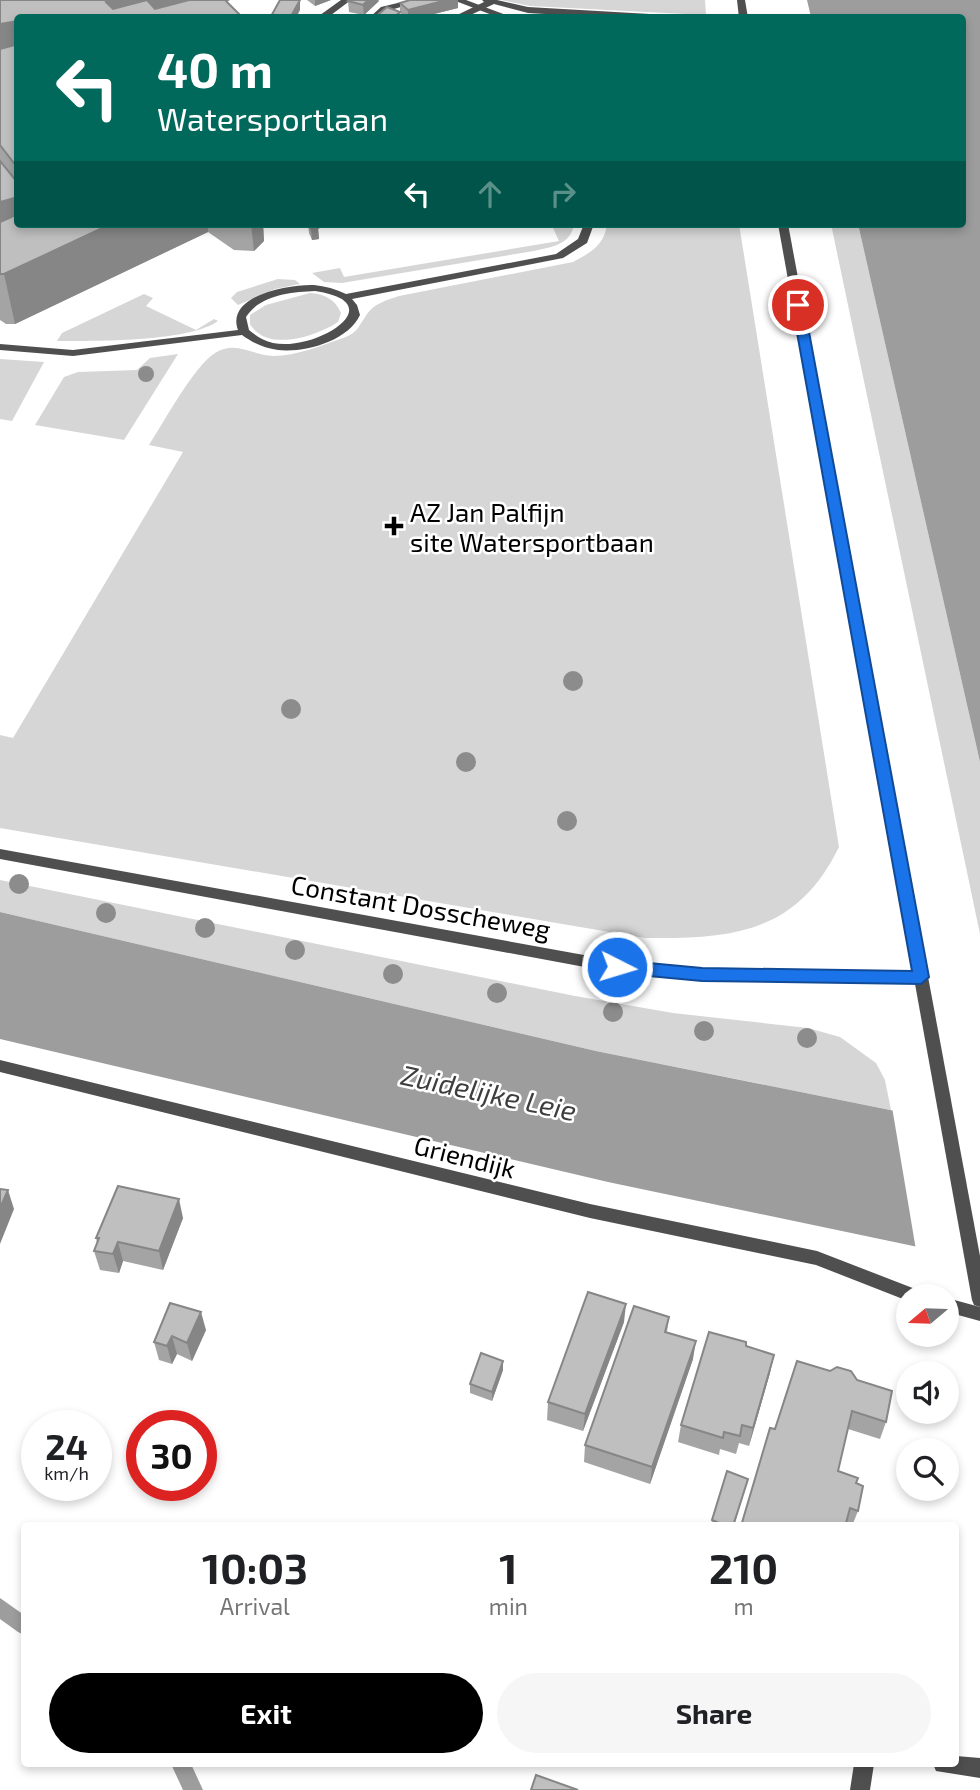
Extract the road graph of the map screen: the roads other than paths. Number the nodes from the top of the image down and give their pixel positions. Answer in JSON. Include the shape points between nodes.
{"nodes":[{"id":1,"x":347,"y":0,"type":"edge"},
{"id":2,"x":421,"y":0,"type":"edge"},
{"id":3,"x":457,"y":0,"type":"edge"},
{"id":4,"x":487,"y":3,"type":"edge"},
{"id":5,"x":326,"y":14,"type":"edge"},
{"id":6,"x":378,"y":14,"type":"edge"},
{"id":7,"x":464,"y":14,"type":"edge"},
{"id":8,"x":504,"y":14,"type":"edge"},
{"id":9,"x":598,"y":14,"type":"edge"},
{"id":10,"x":588,"y":228,"type":"edge"},
{"id":11,"x":784,"y":228,"type":"edge"},
{"id":12,"x":345,"y":297,"type":"junction"},
{"id":13,"x":244,"y":332,"type":"junction"},
{"id":14,"x":0,"y":347,"type":"edge"},
{"id":15,"x":0,"y":854,"type":"edge"},
{"id":16,"x":921,"y":977,"type":"junction"},
{"id":17,"x":0,"y":1066,"type":"edge"},
{"id":18,"x":896,"y":1289,"type":"edge"},
{"id":19,"x":979,"y":1294,"type":"edge"},
{"id":20,"x":959,"y":1308,"type":"edge"},
{"id":21,"x":980,"y":1314,"type":"edge"},
{"id":22,"x":959,"y":1766,"type":"edge"},
{"id":23,"x":864,"y":1767,"type":"edge"},
{"id":24,"x":980,"y":1768,"type":"edge"},
{"id":25,"x":860,"y":1790,"type":"edge"}],
"edges":[{"from":1,"to":5,"type":"street"},
{"from":2,"to":6,"type":"street"},
{"from":3,"to":4,"type":"street"},
{"from":4,"to":7,"type":"street"},
{"from":4,"to":8,"type":"street"},
{"from":4,"to":9,"type":"street"},
{"from":10,"to":12,"type":"street","via":[[583,241],[559,256]]},
{"from":11,"to":16,"type":"street"},
{"from":12,"to":13,"type":"street","via":[[307,287],[268,297],[243,312]]},
{"from":12,"to":13,"type":"street","via":[[355,314],[352,322],[321,339],[284,347],[267,345]]},
{"from":13,"to":14,"type":"street","via":[[73,353]]},
{"from":15,"to":16,"type":"street","name":"Constant Dosscheweg","via":[[617,967],[702,975]]},
{"from":16,"to":19,"type":"street"},
{"from":17,"to":18,"type":"street","name":"Griendijk","via":[[590,1211],[817,1258]]},
{"from":20,"to":21,"type":"street"},
{"from":22,"to":24,"type":"street"},
{"from":23,"to":25,"type":"street"}]}
